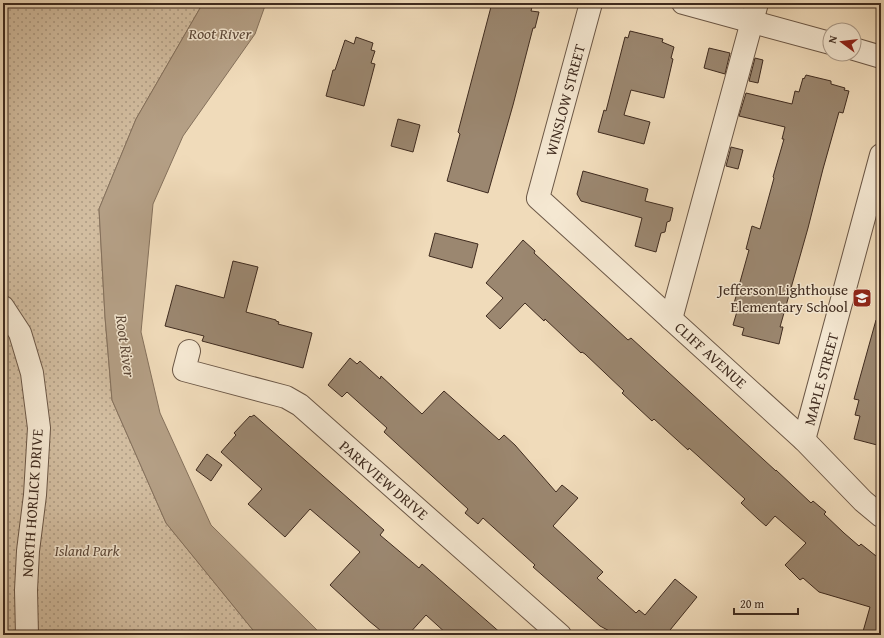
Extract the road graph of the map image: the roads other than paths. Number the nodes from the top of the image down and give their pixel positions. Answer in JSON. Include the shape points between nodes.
{"nodes":[{"id":1,"x":591,"y":3,"type":"edge"},
{"id":2,"x":683,"y":3,"type":"edge"},
{"id":3,"x":754,"y":12,"type":"edge"},
{"id":4,"x":822,"y":40,"type":"edge"},
{"id":5,"x":862,"y":51,"type":"edge"},
{"id":6,"x":881,"y":57,"type":"edge"},
{"id":7,"x":881,"y":155,"type":"edge"},
{"id":8,"x":538,"y":198,"type":"joint"},
{"id":9,"x":3,"y":307,"type":"edge"},
{"id":10,"x":672,"y":319,"type":"junction"},
{"id":11,"x":187,"y":360,"type":"dead end"},
{"id":12,"x":804,"y":440,"type":"junction"},
{"id":13,"x":881,"y":516,"type":"edge"},
{"id":14,"x":27,"y":635,"type":"edge"},
{"id":15,"x":560,"y":635,"type":"edge"}],
"edges":[{"from":1,"to":8,"type":"street","name":"WINSLOW STREET"},
{"from":2,"to":3,"type":"street"},
{"from":3,"to":4,"type":"street"},
{"from":3,"to":10,"type":"street"},
{"from":5,"to":6,"type":"street"},
{"from":7,"to":12,"type":"street","name":"MAPLE STREET"},
{"from":8,"to":10,"type":"street","name":"CLIFF AVENUE"},
{"from":9,"to":14,"type":"street","name":"NORTH HORLICK DRIVE","via":[[20,333],[24,346],[32,373],[39,428],[28,551]]},
{"from":10,"to":12,"type":"street","name":"CLIFF AVENUE"},
{"from":11,"to":15,"type":"street","name":"PARKVIEW DRIVE","via":[[286,397],[300,405]]},
{"from":12,"to":13,"type":"street","name":"CLIFF AVENUE"}]}
